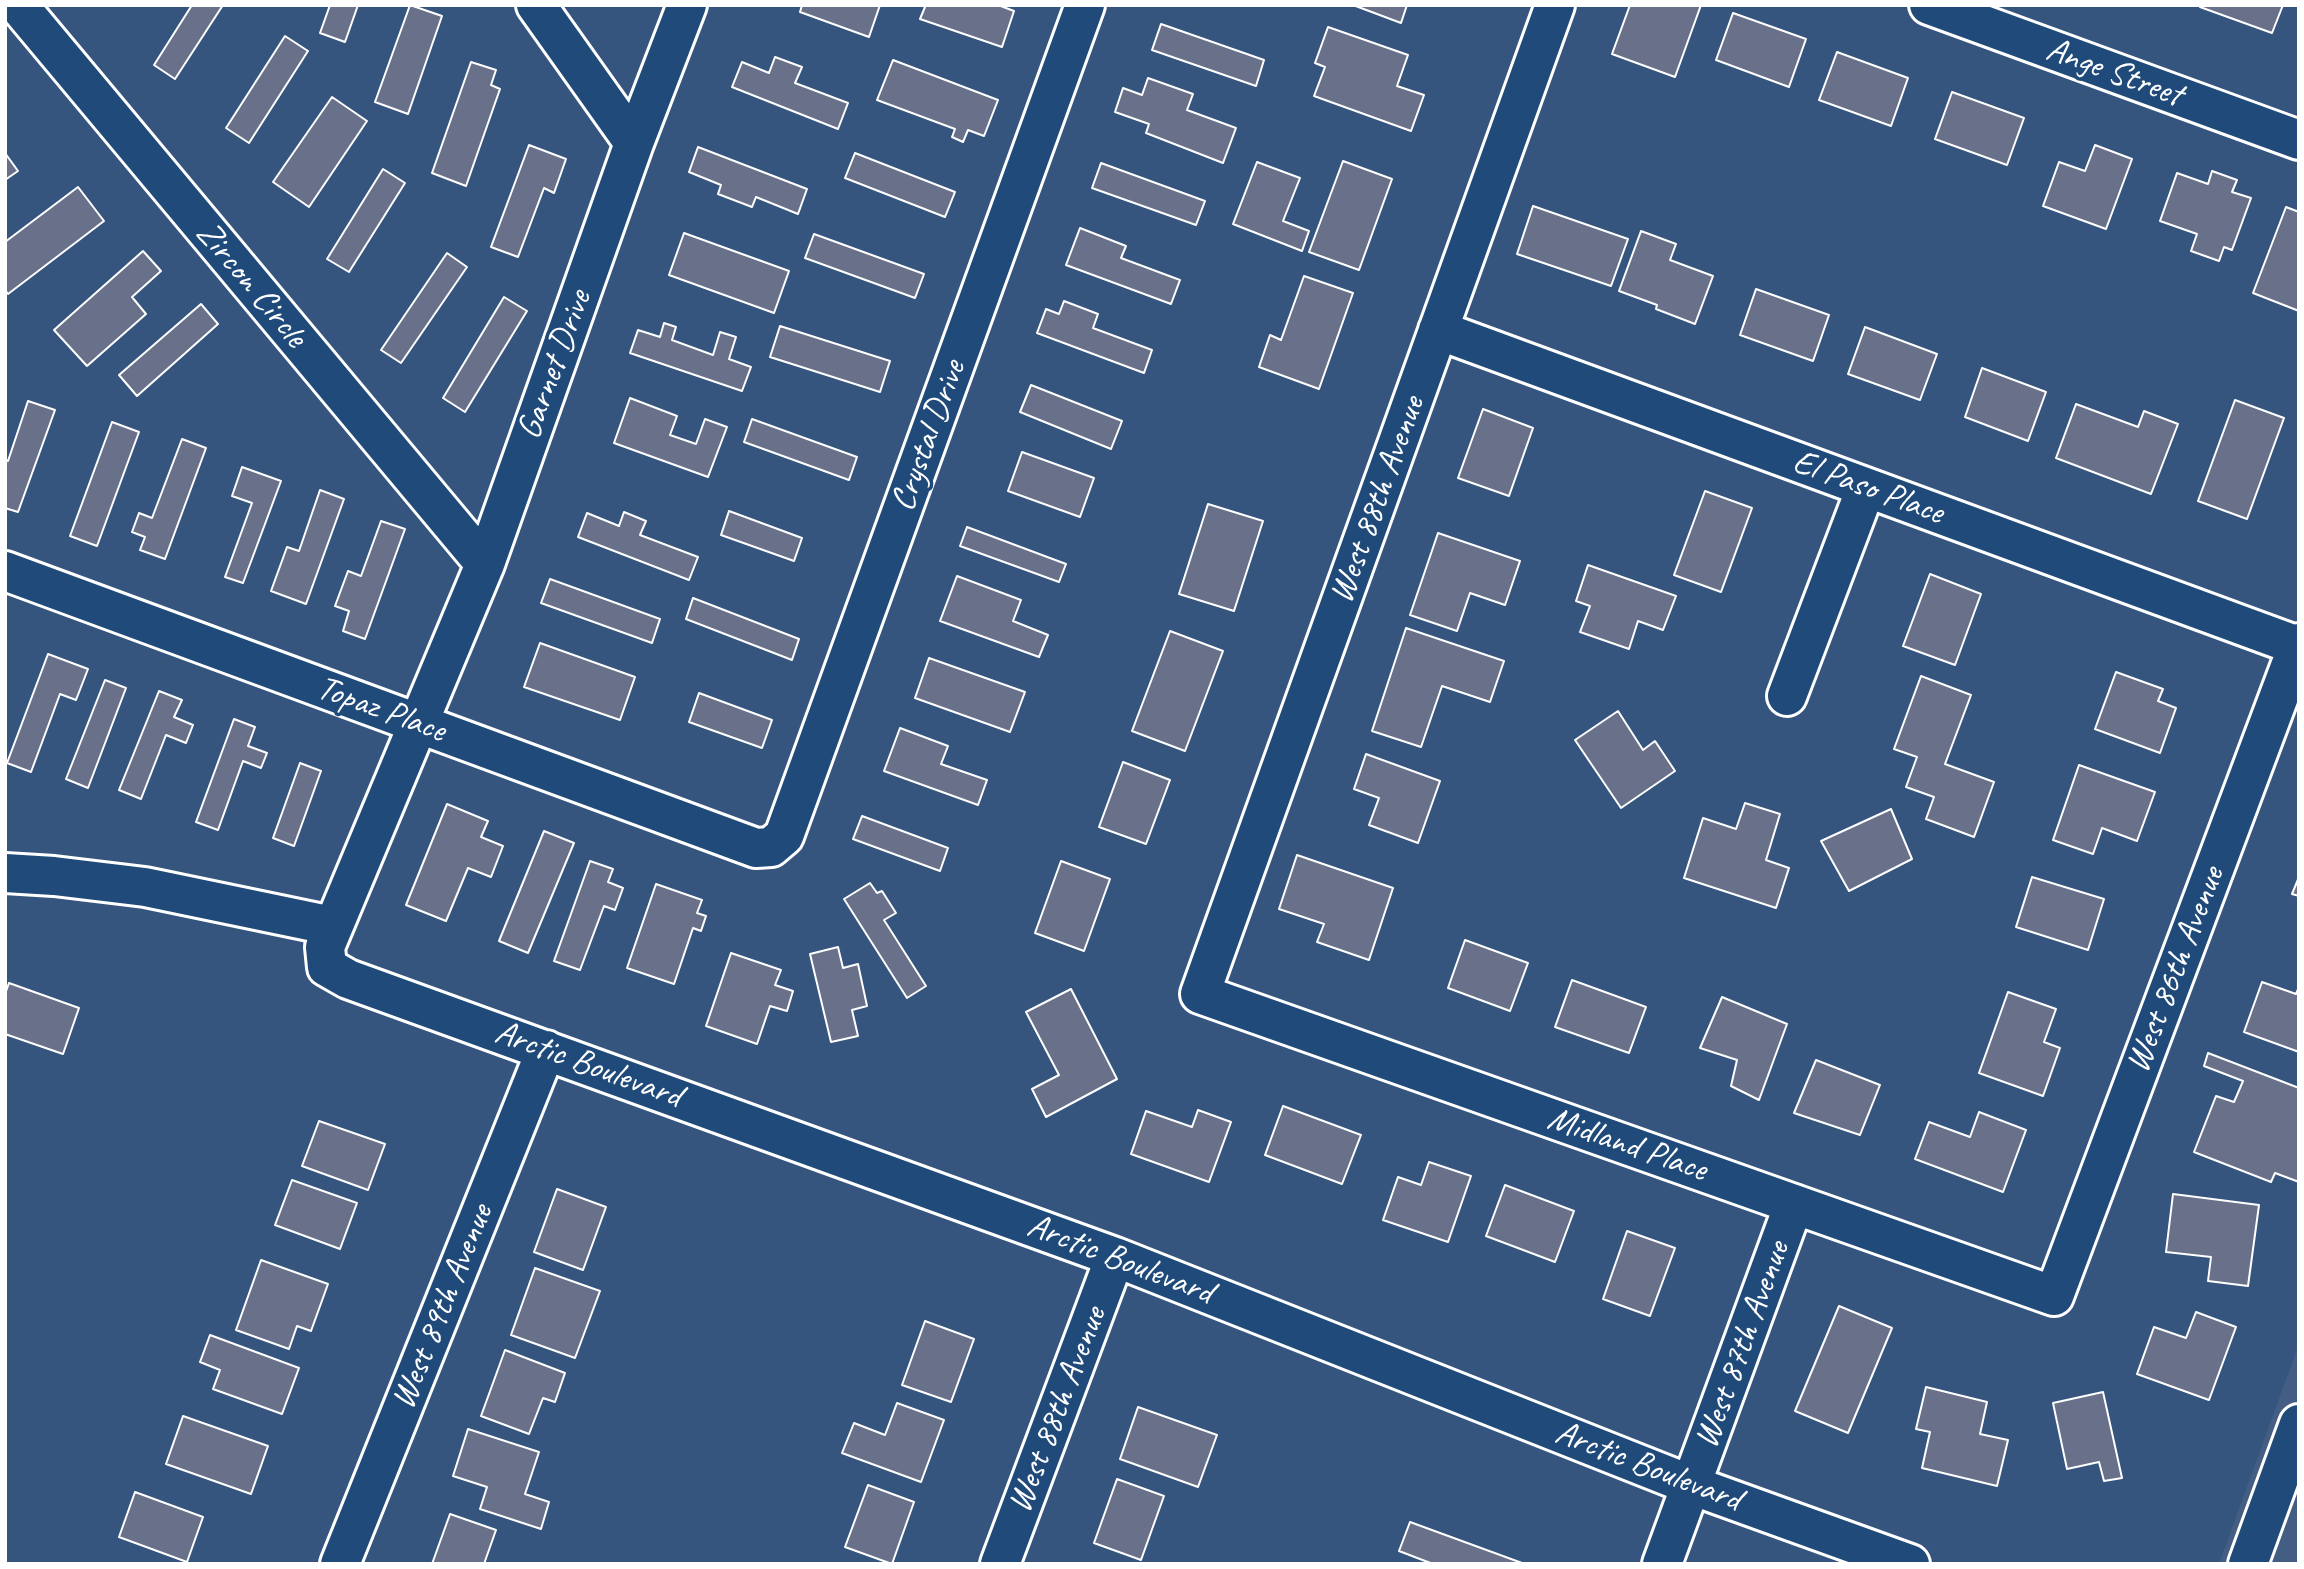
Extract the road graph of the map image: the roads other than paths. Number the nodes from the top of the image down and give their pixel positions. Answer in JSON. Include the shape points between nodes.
{"nodes":[{"id":1,"x":18,"y":5,"type":"edge"},
{"id":2,"x":536,"y":5,"type":"edge"},
{"id":3,"x":687,"y":5,"type":"edge"},
{"id":4,"x":1085,"y":5,"type":"edge"},
{"id":5,"x":1555,"y":5,"type":"edge"},
{"id":6,"x":1929,"y":5,"type":"edge"},
{"id":7,"x":2299,"y":140,"type":"edge"},
{"id":8,"x":634,"y":144,"type":"junction"},
{"id":9,"x":1438,"y":331,"type":"junction"},
{"id":10,"x":1866,"y":488,"type":"junction"},
{"id":11,"x":485,"y":564,"type":"junction"},
{"id":12,"x":5,"y":571,"type":"edge"},
{"id":13,"x":2298,"y":645,"type":"edge"},
{"id":14,"x":1787,"y":695,"type":"dead end"},
{"id":15,"x":417,"y":723,"type":"junction"},
{"id":16,"x":763,"y":862,"type":"joint"},
{"id":17,"x":5,"y":873,"type":"edge"},
{"id":18,"x":333,"y":926,"type":"junction"},
{"id":19,"x":327,"y":967,"type":"joint"},
{"id":20,"x":1200,"y":994,"type":"joint"},
{"id":21,"x":547,"y":1050,"type":"junction"},
{"id":22,"x":1794,"y":1204,"type":"junction"},
{"id":23,"x":1115,"y":1257,"type":"junction"},
{"id":24,"x":2054,"y":1297,"type":"joint"},
{"id":25,"x":2299,"y":1424,"type":"edge"},
{"id":26,"x":1691,"y":1485,"type":"junction"},
{"id":27,"x":340,"y":1564,"type":"edge"},
{"id":28,"x":1000,"y":1564,"type":"edge"},
{"id":29,"x":1662,"y":1564,"type":"edge"},
{"id":30,"x":1910,"y":1564,"type":"edge"},
{"id":31,"x":2248,"y":1564,"type":"edge"}],
"edges":[{"from":1,"to":11,"type":"street","name":"Zircon Circle"},
{"from":2,"to":8,"type":"street"},
{"from":3,"to":8,"type":"street","name":"Garnet Drive"},
{"from":4,"to":16,"type":"street","name":"Crystal Drive","via":[[784,836]]},
{"from":5,"to":9,"type":"street","name":"West 88th Avenue"},
{"from":6,"to":7,"type":"street","name":"Ange Street"},
{"from":8,"to":11,"type":"street","name":"Garnet Drive"},
{"from":9,"to":10,"type":"street","name":"El Paso Place"},
{"from":9,"to":20,"type":"street","name":"West 88th Avenue"},
{"from":10,"to":13,"type":"street","name":"El Paso Place"},
{"from":10,"to":14,"type":"street"},
{"from":11,"to":15,"type":"street","name":"Garnet Drive"},
{"from":12,"to":15,"type":"street","name":"Topaz Place"},
{"from":13,"to":24,"type":"street","name":"West 86th Avenue"},
{"from":15,"to":16,"type":"street","name":"Topaz Place"},
{"from":15,"to":18,"type":"street","name":"Garnet Drive"},
{"from":17,"to":18,"type":"street","via":[[145,887]]},
{"from":18,"to":19,"type":"street","name":"Garnet Drive","via":[[325,947]]},
{"from":19,"to":21,"type":"street","name":"Arctic Boulevard","via":[[348,979]]},
{"from":20,"to":22,"type":"street","name":"Midland Place"},
{"from":21,"to":23,"type":"street","name":"Arctic Boulevard"},
{"from":21,"to":27,"type":"street","name":"West 89th Avenue"},
{"from":22,"to":24,"type":"street","name":"Midland Place"},
{"from":22,"to":26,"type":"street","name":"West 87th Avenue"},
{"from":23,"to":26,"type":"street","name":"Arctic Boulevard"},
{"from":23,"to":28,"type":"street","name":"West 88th Avenue"},
{"from":25,"to":31,"type":"street"},
{"from":26,"to":29,"type":"street","name":"West 87th Avenue"},
{"from":26,"to":30,"type":"street","name":"Arctic Boulevard"}]}
